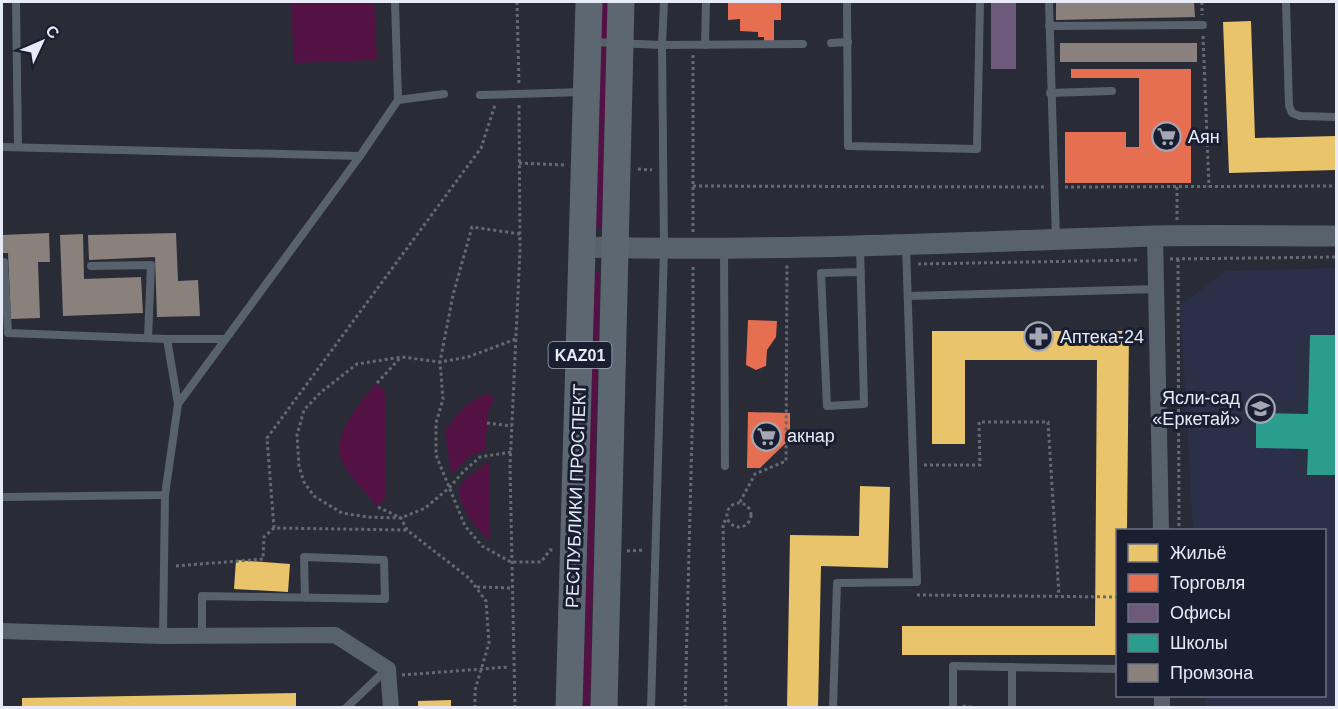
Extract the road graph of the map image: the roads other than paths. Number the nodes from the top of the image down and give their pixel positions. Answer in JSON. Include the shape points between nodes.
{"nodes":[{"id":1,"x":16,"y":2,"type":"edge"},
{"id":2,"x":395,"y":2,"type":"edge"},
{"id":3,"x":589,"y":2,"type":"edge"},
{"id":4,"x":621,"y":2,"type":"edge"},
{"id":5,"x":664,"y":2,"type":"edge"},
{"id":6,"x":706,"y":2,"type":"edge"},
{"id":7,"x":848,"y":2,"type":"edge"},
{"id":8,"x":980,"y":2,"type":"edge"},
{"id":9,"x":1048,"y":2,"type":"edge"},
{"id":10,"x":1286,"y":2,"type":"edge"},
{"id":11,"x":1203,"y":25,"type":"road end"},
{"id":12,"x":1049,"y":26,"type":"junction"},
{"id":13,"x":589,"y":42,"type":"junction"},
{"id":14,"x":848,"y":42,"type":"junction"},
{"id":15,"x":831,"y":43,"type":"dead end"},
{"id":16,"x":620,"y":44,"type":"junction"},
{"id":17,"x":803,"y":44,"type":"dead end"},
{"id":18,"x":662,"y":45,"type":"junction"},
{"id":19,"x":705,"y":45,"type":"junction"},
{"id":20,"x":1112,"y":91,"type":"dead end"},
{"id":21,"x":588,"y":92,"type":"junction"},
{"id":22,"x":1050,"y":93,"type":"junction"},
{"id":23,"x":444,"y":94,"type":"dead end"},
{"id":24,"x":480,"y":95,"type":"dead end"},
{"id":25,"x":398,"y":100,"type":"junction"},
{"id":26,"x":1336,"y":117,"type":"edge"},
{"id":27,"x":2,"y":147,"type":"edge"},
{"id":28,"x":18,"y":147,"type":"junction"},
{"id":29,"x":360,"y":156,"type":"junction"},
{"id":30,"x":1155,"y":236,"type":"junction"},
{"id":31,"x":1336,"y":236,"type":"edge"},
{"id":32,"x":1056,"y":241,"type":"junction"},
{"id":33,"x":860,"y":246,"type":"junction"},
{"id":34,"x":664,"y":247,"type":"junction"},
{"id":35,"x":582,"y":248,"type":"junction"},
{"id":36,"x":616,"y":248,"type":"junction"},
{"id":37,"x":724,"y":249,"type":"junction"},
{"id":38,"x":906,"y":254,"type":"junction"},
{"id":39,"x":2,"y":262,"type":"edge"},
{"id":40,"x":91,"y":266,"type":"dead end"},
{"id":41,"x":861,"y":272,"type":"junction"},
{"id":42,"x":1156,"y":289,"type":"junction"},
{"id":43,"x":908,"y":296,"type":"junction"},
{"id":44,"x":5,"y":333,"type":"edge"},
{"id":45,"x":148,"y":338,"type":"junction"},
{"id":46,"x":166,"y":339,"type":"junction"},
{"id":47,"x":224,"y":339,"type":"junction"},
{"id":48,"x":178,"y":404,"type":"junction"},
{"id":49,"x":725,"y":466,"type":"dead end"},
{"id":50,"x":165,"y":495,"type":"junction"},
{"id":51,"x":2,"y":497,"type":"edge"},
{"id":52,"x":1161,"y":529,"type":"edge"},
{"id":53,"x":305,"y":598,"type":"junction"},
{"id":54,"x":2,"y":631,"type":"edge"},
{"id":55,"x":202,"y":635,"type":"junction"},
{"id":56,"x":163,"y":636,"type":"junction"},
{"id":57,"x":1012,"y":667,"type":"junction"},
{"id":58,"x":1116,"y":669,"type":"edge"},
{"id":59,"x":388,"y":672,"type":"junction"},
{"id":60,"x":346,"y":708,"type":"edge"},
{"id":61,"x":391,"y":708,"type":"edge"},
{"id":62,"x":569,"y":708,"type":"edge"},
{"id":63,"x":604,"y":708,"type":"edge"},
{"id":64,"x":651,"y":708,"type":"edge"},
{"id":65,"x":833,"y":708,"type":"edge"},
{"id":66,"x":953,"y":708,"type":"edge"},
{"id":67,"x":1012,"y":708,"type":"edge"}],
"edges":[{"from":1,"to":28,"type":"lane"},
{"from":2,"to":25,"type":"lane"},
{"from":3,"to":13,"type":"highway","name":"РЕСПУБЛИКИ ПРОСПЕКТ","number":"KАZ01"},
{"from":4,"to":16,"type":"highway","name":"РЕСПУБЛИКИ ПРОСПЕКТ","number":"KАZ01"},
{"from":5,"to":18,"type":"lane"},
{"from":6,"to":19,"type":"lane"},
{"from":7,"to":14,"type":"lane"},
{"from":8,"to":14,"type":"lane","via":[[977,149],[848,146]]},
{"from":9,"to":12,"type":"lane"},
{"from":10,"to":26,"type":"lane","via":[[1292,113]]},
{"from":11,"to":12,"type":"lane"},
{"from":12,"to":22,"type":"lane"},
{"from":13,"to":16,"type":"lane"},
{"from":13,"to":21,"type":"highway","name":"РЕСПУБЛИКИ ПРОСПЕКТ","number":"KАZ01"},
{"from":14,"to":15,"type":"lane"},
{"from":16,"to":18,"type":"lane"},
{"from":16,"to":36,"type":"highway","name":"РЕСПУБЛИКИ ПРОСПЕКТ","number":"KАZ01"},
{"from":17,"to":19,"type":"lane"},
{"from":18,"to":19,"type":"lane"},
{"from":18,"to":34,"type":"lane"},
{"from":20,"to":22,"type":"lane"},
{"from":21,"to":24,"type":"lane"},
{"from":21,"to":35,"type":"highway","name":"РЕСПУБЛИКИ ПРОСПЕКТ","number":"KАZ01"},
{"from":22,"to":32,"type":"lane"},
{"from":23,"to":25,"type":"lane"},
{"from":25,"to":29,"type":"lane"},
{"from":27,"to":28,"type":"lane"},
{"from":28,"to":29,"type":"lane"},
{"from":29,"to":47,"type":"lane"},
{"from":30,"to":31,"type":"street"},
{"from":30,"to":32,"type":"street"},
{"from":30,"to":42,"type":"street"},
{"from":32,"to":38,"type":"street"},
{"from":33,"to":37,"type":"street"},
{"from":33,"to":38,"type":"street"},
{"from":33,"to":41,"type":"lane"},
{"from":34,"to":36,"type":"street"},
{"from":34,"to":37,"type":"street"},
{"from":34,"to":64,"type":"lane"},
{"from":35,"to":36,"type":"street"},
{"from":35,"to":62,"type":"highway","name":"РЕСПУБЛИКИ ПРОСПЕКТ","number":"KАZ01"},
{"from":36,"to":63,"type":"highway","name":"РЕСПУБЛИКИ ПРОСПЕКТ","number":"KАZ01"},
{"from":37,"to":49,"type":"lane"},
{"from":38,"to":43,"type":"lane"},
{"from":39,"to":44,"type":"lane"},
{"from":40,"to":45,"type":"lane","via":[[151,265]]},
{"from":41,"to":41,"type":"lane","via":[[864,404],[827,406],[821,273]]},
{"from":42,"to":43,"type":"lane"},
{"from":42,"to":52,"type":"street"},
{"from":43,"to":65,"type":"lane","via":[[917,582],[837,583]]},
{"from":44,"to":45,"type":"lane"},
{"from":45,"to":46,"type":"lane"},
{"from":46,"to":47,"type":"lane"},
{"from":46,"to":48,"type":"lane"},
{"from":47,"to":48,"type":"lane"},
{"from":48,"to":50,"type":"lane"},
{"from":50,"to":51,"type":"lane"},
{"from":50,"to":56,"type":"lane"},
{"from":53,"to":53,"type":"lane","via":[[385,599],[384,560],[304,557]]},
{"from":53,"to":55,"type":"lane","via":[[202,596]]},
{"from":54,"to":56,"type":"street"},
{"from":55,"to":56,"type":"street"},
{"from":55,"to":59,"type":"street","via":[[335,635]]},
{"from":57,"to":58,"type":"lane"},
{"from":57,"to":66,"type":"lane","via":[[953,666]]},
{"from":57,"to":67,"type":"lane"},
{"from":59,"to":60,"type":"lane"},
{"from":59,"to":61,"type":"street"}]}
